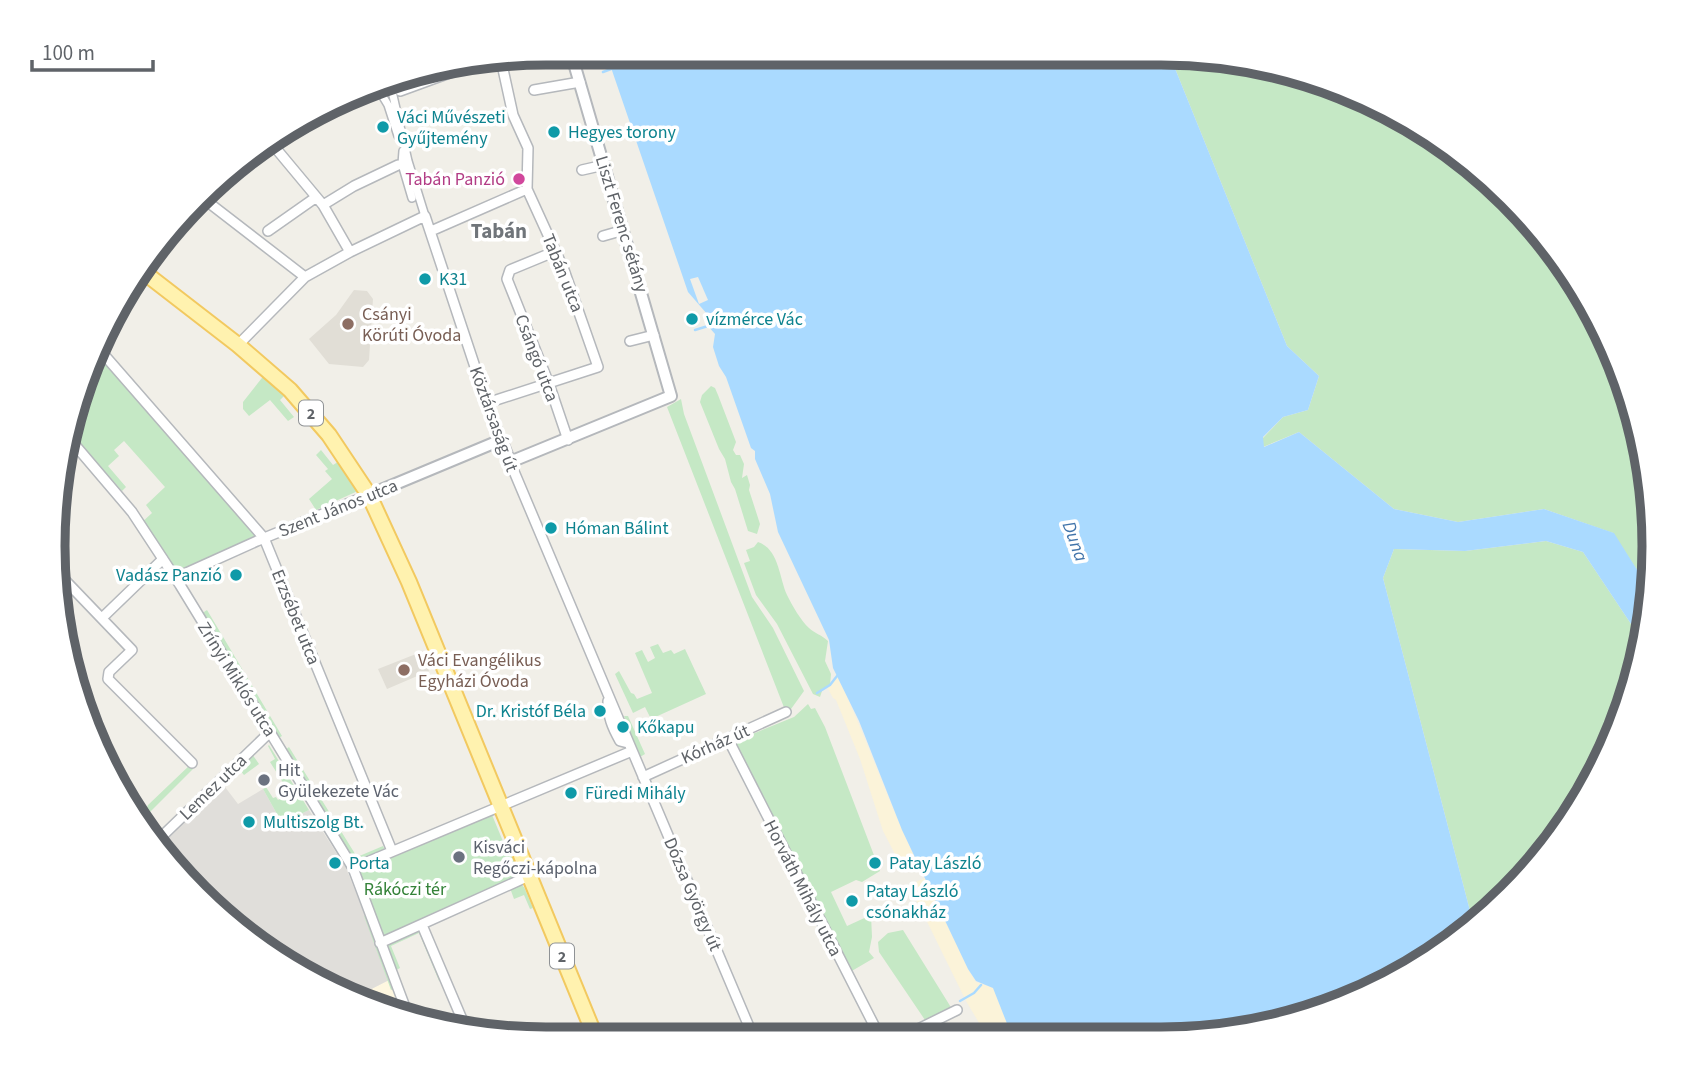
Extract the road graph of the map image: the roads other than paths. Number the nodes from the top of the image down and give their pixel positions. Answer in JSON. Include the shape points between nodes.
{"nodes":[{"id":1,"x":575,"y":65,"type":"edge"},
{"id":2,"x":503,"y":67,"type":"edge"},
{"id":3,"x":436,"y":78,"type":"edge"},
{"id":4,"x":580,"y":82,"type":"junction"},
{"id":5,"x":394,"y":89,"type":"edge"},
{"id":6,"x":534,"y":90,"type":"dead end"},
{"id":7,"x":396,"y":92,"type":"junction"},
{"id":8,"x":381,"y":94,"type":"edge"},
{"id":9,"x":276,"y":148,"type":"edge"},
{"id":10,"x":402,"y":163,"type":"junction"},
{"id":11,"x":604,"y":165,"type":"junction"},
{"id":12,"x":582,"y":170,"type":"dead end"},
{"id":13,"x":527,"y":189,"type":"junction"},
{"id":14,"x":412,"y":198,"type":"dead end"},
{"id":15,"x":319,"y":202,"type":"junction"},
{"id":16,"x":209,"y":203,"type":"edge"},
{"id":17,"x":425,"y":216,"type":"junction"},
{"id":18,"x":624,"y":230,"type":"junction"},
{"id":19,"x":268,"y":231,"type":"joint"},
{"id":20,"x":430,"y":232,"type":"junction"},
{"id":21,"x":603,"y":236,"type":"dead end"},
{"id":22,"x":257,"y":238,"type":"junction"},
{"id":23,"x":556,"y":251,"type":"junction"},
{"id":24,"x":350,"y":252,"type":"junction"},
{"id":25,"x":148,"y":276,"type":"edge"},
{"id":26,"x":304,"y":277,"type":"junction"},
{"id":27,"x":654,"y":335,"type":"junction"},
{"id":28,"x":631,"y":341,"type":"dead end"},
{"id":29,"x":238,"y":345,"type":"junction"},
{"id":30,"x":104,"y":355,"type":"edge"},
{"id":31,"x":549,"y":384,"type":"junction"},
{"id":32,"x":487,"y":403,"type":"junction"},
{"id":33,"x":501,"y":440,"type":"junction"},
{"id":34,"x":568,"y":440,"type":"junction"},
{"id":35,"x":75,"y":445,"type":"edge"},
{"id":36,"x":510,"y":462,"type":"junction"},
{"id":37,"x":369,"y":495,"type":"junction"},
{"id":38,"x":264,"y":538,"type":"junction"},
{"id":39,"x":163,"y":559,"type":"junction"},
{"id":40,"x":175,"y":579,"type":"junction"},
{"id":41,"x":66,"y":582,"type":"edge"},
{"id":42,"x":102,"y":618,"type":"junction"},
{"id":43,"x":608,"y":696,"type":"junction"},
{"id":44,"x":786,"y":712,"type":"dead end"},
{"id":45,"x":270,"y":733,"type":"junction"},
{"id":46,"x":728,"y":738,"type":"junction"},
{"id":47,"x":630,"y":747,"type":"junction"},
{"id":48,"x":192,"y":763,"type":"dead end"},
{"id":49,"x":643,"y":776,"type":"junction"},
{"id":50,"x":500,"y":807,"type":"junction"},
{"id":51,"x":162,"y":836,"type":"edge"},
{"id":52,"x":392,"y":851,"type":"junction"},
{"id":53,"x":353,"y":868,"type":"junction"},
{"id":54,"x":529,"y":876,"type":"junction"},
{"id":55,"x":422,"y":925,"type":"junction"},
{"id":56,"x":380,"y":943,"type":"junction"},
{"id":57,"x":405,"y":1006,"type":"edge"},
{"id":58,"x":957,"y":1010,"type":"dead end"},
{"id":59,"x":462,"y":1020,"type":"edge"},
{"id":60,"x":591,"y":1027,"type":"edge"},
{"id":61,"x":749,"y":1027,"type":"edge"},
{"id":62,"x":875,"y":1027,"type":"edge"},
{"id":63,"x":922,"y":1027,"type":"edge"}],
"edges":[{"from":1,"to":4,"type":"street","name":"Liszt Ferenc sétány"},
{"from":2,"to":13,"type":"street","name":"Tabán utca","via":[[513,115],[528,148]]},
{"from":3,"to":7,"type":"street"},
{"from":4,"to":6,"type":"street"},
{"from":4,"to":11,"type":"street","name":"Liszt Ferenc sétány"},
{"from":5,"to":7,"type":"street","name":"Köztársaság út"},
{"from":7,"to":10,"type":"street","name":"Köztársaság út"},
{"from":8,"to":10,"type":"street","via":[[403,154]]},
{"from":9,"to":15,"type":"street"},
{"from":10,"to":14,"type":"street"},
{"from":10,"to":15,"type":"street"},
{"from":10,"to":17,"type":"street","name":"Köztársaság út"},
{"from":11,"to":12,"type":"street"},
{"from":11,"to":18,"type":"street","name":"Liszt Ferenc sétány"},
{"from":13,"to":20,"type":"street"},
{"from":13,"to":23,"type":"street","name":"Tabán utca"},
{"from":15,"to":19,"type":"street"},
{"from":15,"to":24,"type":"street"},
{"from":16,"to":22,"type":"street"},
{"from":17,"to":20,"type":"street","name":"Köztársaság út"},
{"from":17,"to":24,"type":"street"},
{"from":18,"to":21,"type":"street"},
{"from":18,"to":27,"type":"street","name":"Liszt Ferenc sétány"},
{"from":19,"to":22,"type":"street"},
{"from":20,"to":32,"type":"street","name":"Köztársaság út"},
{"from":22,"to":26,"type":"street"},
{"from":23,"to":31,"type":"street","name":"Csángó utca","via":[[510,270],[507,276]]},
{"from":23,"to":31,"type":"street","name":"Tabán utca","via":[[597,367]]},
{"from":24,"to":26,"type":"street"},
{"from":25,"to":29,"type":"main road","number":"2"},
{"from":26,"to":29,"type":"street"},
{"from":27,"to":28,"type":"street"},
{"from":27,"to":34,"type":"street","name":"Liszt Ferenc sétány","via":[[671,396]]},
{"from":29,"to":37,"type":"main road","number":"2","via":[[310,411]]},
{"from":30,"to":38,"type":"street","name":"Erzsébet utca"},
{"from":31,"to":32,"type":"street"},
{"from":31,"to":34,"type":"street","name":"Csángó utca"},
{"from":32,"to":33,"type":"street","name":"Köztársaság út"},
{"from":33,"to":36,"type":"street","name":"Köztársaság út"},
{"from":33,"to":37,"type":"street","name":"Szent János utca"},
{"from":34,"to":36,"type":"street"},
{"from":35,"to":39,"type":"street","name":"Zrínyi Miklós utca","via":[[124,501]]},
{"from":36,"to":43,"type":"street","name":"Köztársaság út"},
{"from":37,"to":38,"type":"street","name":"Szent János utca"},
{"from":37,"to":50,"type":"main road","number":"2"},
{"from":38,"to":40,"type":"street","name":"Szent János utca"},
{"from":38,"to":52,"type":"street","name":"Erzsébet utca"},
{"from":39,"to":40,"type":"street","name":"Zrínyi Miklós utca"},
{"from":39,"to":42,"type":"street"},
{"from":40,"to":45,"type":"street","name":"Zrínyi Miklós utca"},
{"from":41,"to":42,"type":"street"},
{"from":42,"to":48,"type":"street","via":[[132,650],[108,679]]},
{"from":43,"to":47,"type":"street","name":"Köztársaság út"},
{"from":43,"to":47,"type":"street","name":"Köztársaság út","via":[[608,718],[620,741]]},
{"from":44,"to":46,"type":"street","name":"Kórház út"},
{"from":45,"to":51,"type":"street","name":"Lemez utca"},
{"from":45,"to":53,"type":"street","name":"Zrínyi Miklós utca"},
{"from":46,"to":49,"type":"street","name":"Kórház út"},
{"from":46,"to":62,"type":"street","name":"Horváth Mihály utca"},
{"from":47,"to":49,"type":"street","name":"Dózsa György út"},
{"from":47,"to":50,"type":"street"},
{"from":49,"to":61,"type":"street","name":"Dózsa György út"},
{"from":50,"to":52,"type":"street"},
{"from":50,"to":54,"type":"main road","number":"2"},
{"from":52,"to":53,"type":"street"},
{"from":53,"to":56,"type":"street","name":"Zrínyi Miklós utca"},
{"from":54,"to":55,"type":"street"},
{"from":54,"to":60,"type":"main road","number":"2"},
{"from":55,"to":56,"type":"street"},
{"from":55,"to":59,"type":"street"},
{"from":56,"to":57,"type":"street","name":"Zrínyi Miklós utca"},
{"from":58,"to":63,"type":"street"}]}
